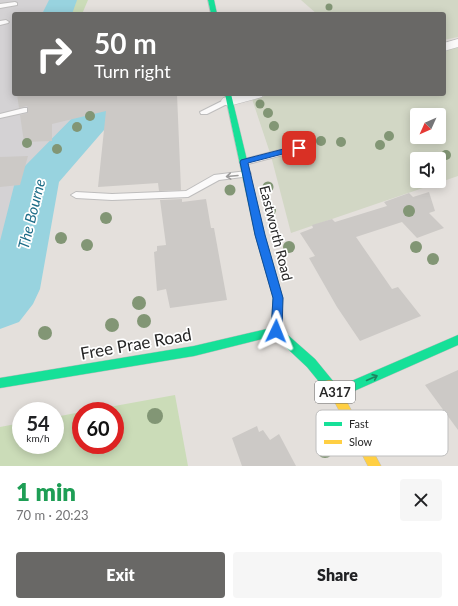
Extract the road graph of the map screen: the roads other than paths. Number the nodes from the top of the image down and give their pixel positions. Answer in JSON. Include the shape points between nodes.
{"nodes":[{"id":1,"x":211,"y":0,"type":"edge"},
{"id":2,"x":15,"y":4,"type":"dead end"},
{"id":3,"x":0,"y":6,"type":"edge"},
{"id":4,"x":214,"y":12,"type":"edge"},
{"id":5,"x":458,"y":43,"type":"edge"},
{"id":6,"x":446,"y":46,"type":"edge"},
{"id":7,"x":229,"y":97,"type":"edge"},
{"id":8,"x":24,"y":110,"type":"dead end"},
{"id":9,"x":204,"y":112,"type":"dead end"},
{"id":10,"x":0,"y":116,"type":"edge"},
{"id":11,"x":299,"y":148,"type":"dead end"},
{"id":12,"x":244,"y":162,"type":"junction"},
{"id":13,"x":247,"y":174,"type":"junction"},
{"id":14,"x":76,"y":195,"type":"dead end"},
{"id":15,"x":276,"y":331,"type":"junction"},
{"id":16,"x":458,"y":340,"type":"edge"},
{"id":17,"x":0,"y":383,"type":"edge"},
{"id":18,"x":336,"y":393,"type":"junction"},
{"id":19,"x":345,"y":410,"type":"edge"},
{"id":20,"x":370,"y":456,"type":"edge"},
{"id":21,"x":375,"y":466,"type":"edge"}],
"edges":[{"from":1,"to":4,"type":"main road"},
{"from":2,"to":3,"type":"lane"},
{"from":5,"to":6,"type":"street"},
{"from":7,"to":9,"type":"lane"},
{"from":7,"to":12,"type":"main road","name":"Eastworth Road"},
{"from":8,"to":10,"type":"lane"},
{"from":11,"to":12,"type":"lane"},
{"from":12,"to":13,"type":"main road","name":"Eastworth Road"},
{"from":13,"to":14,"type":"lane","one_way":true,"via":[[217,177],[188,194],[112,197]]},
{"from":13,"to":15,"type":"main road","name":"Eastworth Road","via":[[260,235],[278,298]]},
{"from":15,"to":17,"type":"main road","name":"Free Prae Road","via":[[194,351]]},
{"from":15,"to":18,"type":"main road","number":"A317","via":[[311,363]]},
{"from":18,"to":16,"type":"main road","one_way":true},
{"from":18,"to":19,"type":"main road","number":"A317"},
{"from":20,"to":21,"type":"main road","number":"A317"}]}
